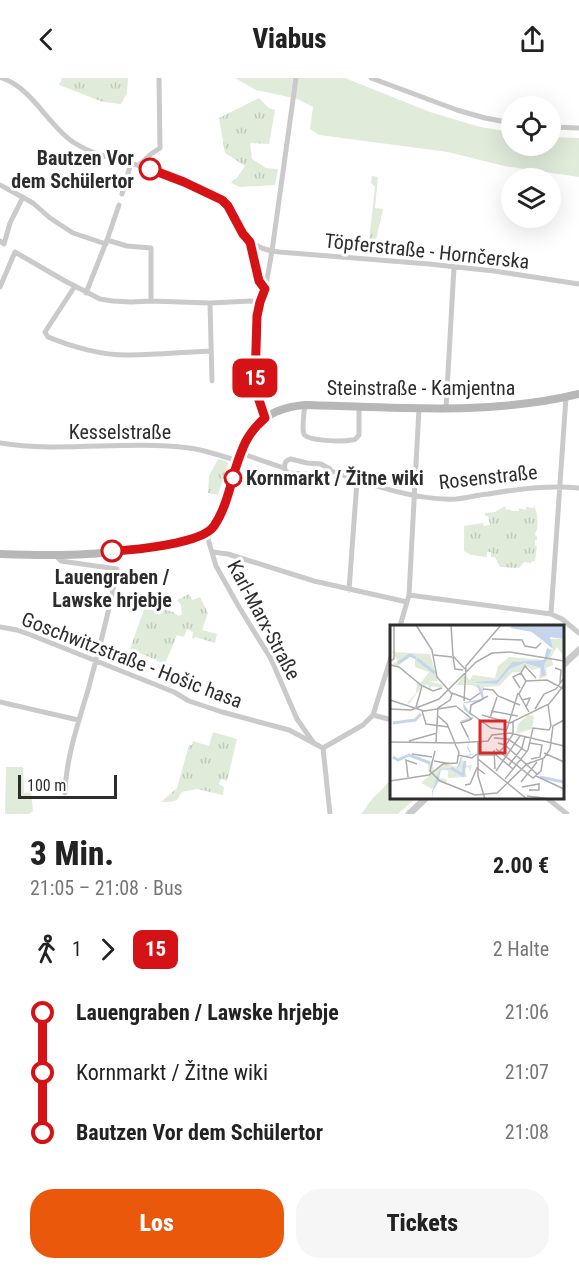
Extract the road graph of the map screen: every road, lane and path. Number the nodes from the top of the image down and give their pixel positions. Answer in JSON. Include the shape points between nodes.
{"nodes":[{"id":1,"x":2,"y":78,"type":"edge"},
{"id":2,"x":159,"y":78,"type":"edge"},
{"id":3,"x":296,"y":78,"type":"edge"},
{"id":4,"x":372,"y":78,"type":"edge"},
{"id":5,"x":501,"y":121,"type":"edge"},
{"id":6,"x":561,"y":127,"type":"edge"},
{"id":7,"x":579,"y":128,"type":"edge"},
{"id":8,"x":131,"y":163,"type":"junction"},
{"id":9,"x":139,"y":165,"type":"junction"},
{"id":10,"x":0,"y":185,"type":"edge"},
{"id":11,"x":122,"y":194,"type":"dead end"},
{"id":12,"x":23,"y":197,"type":"junction"},
{"id":13,"x":118,"y":206,"type":"dead end"},
{"id":14,"x":2,"y":242,"type":"edge"},
{"id":15,"x":107,"y":242,"type":"junction"},
{"id":16,"x":272,"y":251,"type":"junction"},
{"id":17,"x":454,"y":267,"type":"junction"},
{"id":18,"x":579,"y":284,"type":"edge"},
{"id":19,"x":75,"y":286,"type":"junction"},
{"id":20,"x":0,"y":287,"type":"edge"},
{"id":21,"x":86,"y":293,"type":"junction"},
{"id":22,"x":151,"y":301,"type":"junction"},
{"id":23,"x":260,"y":302,"type":"junction"},
{"id":24,"x":210,"y":303,"type":"junction"},
{"id":25,"x":211,"y":351,"type":"junction"},
{"id":26,"x":212,"y":381,"type":"dead end"},
{"id":27,"x":579,"y":394,"type":"edge"},
{"id":28,"x":566,"y":397,"type":"junction"},
{"id":29,"x":304,"y":405,"type":"junction"},
{"id":30,"x":358,"y":406,"type":"junction"},
{"id":31,"x":419,"y":408,"type":"junction"},
{"id":32,"x":446,"y":408,"type":"junction"},
{"id":33,"x":265,"y":418,"type":"junction"},
{"id":34,"x":0,"y":443,"type":"edge"},
{"id":35,"x":239,"y":457,"type":"junction"},
{"id":36,"x":284,"y":468,"type":"junction"},
{"id":37,"x":331,"y":471,"type":"junction"},
{"id":38,"x":357,"y":481,"type":"junction"},
{"id":39,"x":559,"y":486,"type":"junction"},
{"id":40,"x":579,"y":488,"type":"edge"},
{"id":41,"x":415,"y":495,"type":"junction"},
{"id":42,"x":206,"y":534,"type":"junction"},
{"id":43,"x":212,"y":552,"type":"junction"},
{"id":44,"x":0,"y":554,"type":"edge"},
{"id":45,"x":55,"y":555,"type":"junction"},
{"id":46,"x":349,"y":590,"type":"junction"},
{"id":47,"x":408,"y":599,"type":"junction"},
{"id":48,"x":551,"y":614,"type":"junction"},
{"id":49,"x":401,"y":625,"type":"edge"},
{"id":50,"x":0,"y":627,"type":"edge"},
{"id":51,"x":579,"y":633,"type":"edge"},
{"id":52,"x":579,"y":650,"type":"edge"},
{"id":53,"x":96,"y":661,"type":"junction"},
{"id":54,"x":390,"y":661,"type":"edge"},
{"id":55,"x":564,"y":664,"type":"edge"},
{"id":56,"x":0,"y":702,"type":"edge"},
{"id":57,"x":373,"y":716,"type":"junction"},
{"id":58,"x":297,"y":719,"type":"junction"},
{"id":59,"x":78,"y":720,"type":"junction"},
{"id":60,"x":390,"y":720,"type":"edge"},
{"id":61,"x":289,"y":730,"type":"junction"},
{"id":62,"x":314,"y":743,"type":"junction"},
{"id":63,"x":323,"y":748,"type":"junction"},
{"id":64,"x":65,"y":793,"type":"dead end"},
{"id":65,"x":425,"y":799,"type":"edge"},
{"id":66,"x":548,"y":799,"type":"edge"},
{"id":67,"x":330,"y":814,"type":"edge"},
{"id":68,"x":409,"y":814,"type":"edge"},
{"id":69,"x":567,"y":814,"type":"edge"}],
"edges":[{"from":1,"to":8,"type":"street","via":[[26,93],[62,134],[81,147]]},
{"from":2,"to":9,"type":"street","via":[[160,148]]},
{"from":3,"to":16,"type":"street"},
{"from":4,"to":5,"type":"street","via":[[457,110]]},
{"from":6,"to":7,"type":"street"},
{"from":8,"to":9,"type":"street"},
{"from":8,"to":11,"type":"street"},
{"from":9,"to":16,"type":"street","name":"Töpferstraße - Hornčerska","via":[[222,200],[250,242]]},
{"from":10,"to":12,"type":"street"},
{"from":12,"to":14,"type":"street"},
{"from":12,"to":15,"type":"street","via":[[73,233]]},
{"from":13,"to":15,"type":"street"},
{"from":15,"to":21,"type":"street"},
{"from":15,"to":22,"type":"street","via":[[151,248]]},
{"from":16,"to":17,"type":"street","name":"Töpferstraße - Hornčerska"},
{"from":16,"to":23,"type":"street"},
{"from":17,"to":18,"type":"street","name":"Töpferstraße - Hornčerska"},
{"from":17,"to":32,"type":"street"},
{"from":19,"to":20,"type":"street","via":[[15,252]]},
{"from":19,"to":21,"type":"street"},
{"from":19,"to":25,"type":"street","via":[[45,332],[48,337],[88,350],[125,355]]},
{"from":21,"to":22,"type":"street","via":[[113,301]]},
{"from":22,"to":24,"type":"street"},
{"from":23,"to":24,"type":"street"},
{"from":23,"to":33,"type":"street","via":[[255,381]]},
{"from":24,"to":25,"type":"street"},
{"from":25,"to":26,"type":"street"},
{"from":27,"to":28,"type":"main road","name":"Steinstraße - Kamjentna"},
{"from":28,"to":32,"type":"main road","name":"Steinstraße - Kamjentna","via":[[502,406]]},
{"from":28,"to":39,"type":"street"},
{"from":29,"to":30,"type":"main road","name":"Steinstraße - Kamjentna"},
{"from":29,"to":30,"type":"street","via":[[307,437],[352,440],[359,435]]},
{"from":29,"to":33,"type":"main road","name":"Steinstraße - Kamjentna","via":[[285,408]]},
{"from":30,"to":31,"type":"main road","name":"Steinstraße - Kamjentna"},
{"from":31,"to":32,"type":"main road","name":"Steinstraße - Kamjentna"},
{"from":31,"to":41,"type":"street"},
{"from":33,"to":35,"type":"main road","via":[[246,438]]},
{"from":34,"to":35,"type":"street","name":"Kesselstraße","via":[[170,446]]},
{"from":35,"to":36,"type":"street","name":"Kesselstraße"},
{"from":35,"to":42,"type":"main road","via":[[224,504]]},
{"from":36,"to":37,"type":"street","name":"Kesselstraße","via":[[291,473]]},
{"from":36,"to":37,"type":"street","name":"Rosenstraße","via":[[291,459],[326,466]]},
{"from":37,"to":38,"type":"street","name":"Rosenstraße"},
{"from":38,"to":41,"type":"street","name":"Rosenstraße"},
{"from":38,"to":46,"type":"street"},
{"from":39,"to":40,"type":"street","name":"Rosenstraße"},
{"from":39,"to":41,"type":"street","name":"Rosenstraße","via":[[458,499]]},
{"from":39,"to":48,"type":"street"},
{"from":41,"to":47,"type":"street"},
{"from":42,"to":43,"type":"street","name":"Karl-Marx-Straße"},
{"from":42,"to":45,"type":"main road","via":[[181,542],[120,551]]},
{"from":43,"to":46,"type":"street"},
{"from":43,"to":58,"type":"street","name":"Karl-Marx-Straße","via":[[216,566],[271,659]]},
{"from":44,"to":45,"type":"main road"},
{"from":45,"to":53,"type":"street","via":[[62,561],[117,569]]},
{"from":46,"to":47,"type":"street"},
{"from":47,"to":48,"type":"street"},
{"from":47,"to":49,"type":"street"},
{"from":48,"to":51,"type":"street"},
{"from":50,"to":53,"type":"street","name":"Goschwitzstraße - Hošic hasa"},
{"from":52,"to":55,"type":"street"},
{"from":53,"to":59,"type":"street"},
{"from":53,"to":61,"type":"street","name":"Goschwitzstraße - Hošic hasa","via":[[189,701]]},
{"from":54,"to":57,"type":"street"},
{"from":56,"to":59,"type":"street"},
{"from":57,"to":60,"type":"street"},
{"from":57,"to":63,"type":"street"},
{"from":58,"to":61,"type":"street"},
{"from":58,"to":62,"type":"street","name":"Karl-Marx-Straße"},
{"from":59,"to":64,"type":"street"},
{"from":61,"to":62,"type":"street","name":"Goschwitzstraße - Hošic hasa"},
{"from":62,"to":63,"type":"street","name":"Goschwitzstraße - Hošic hasa"},
{"from":63,"to":67,"type":"street"},
{"from":65,"to":68,"type":"street"},
{"from":66,"to":69,"type":"street"}]}
